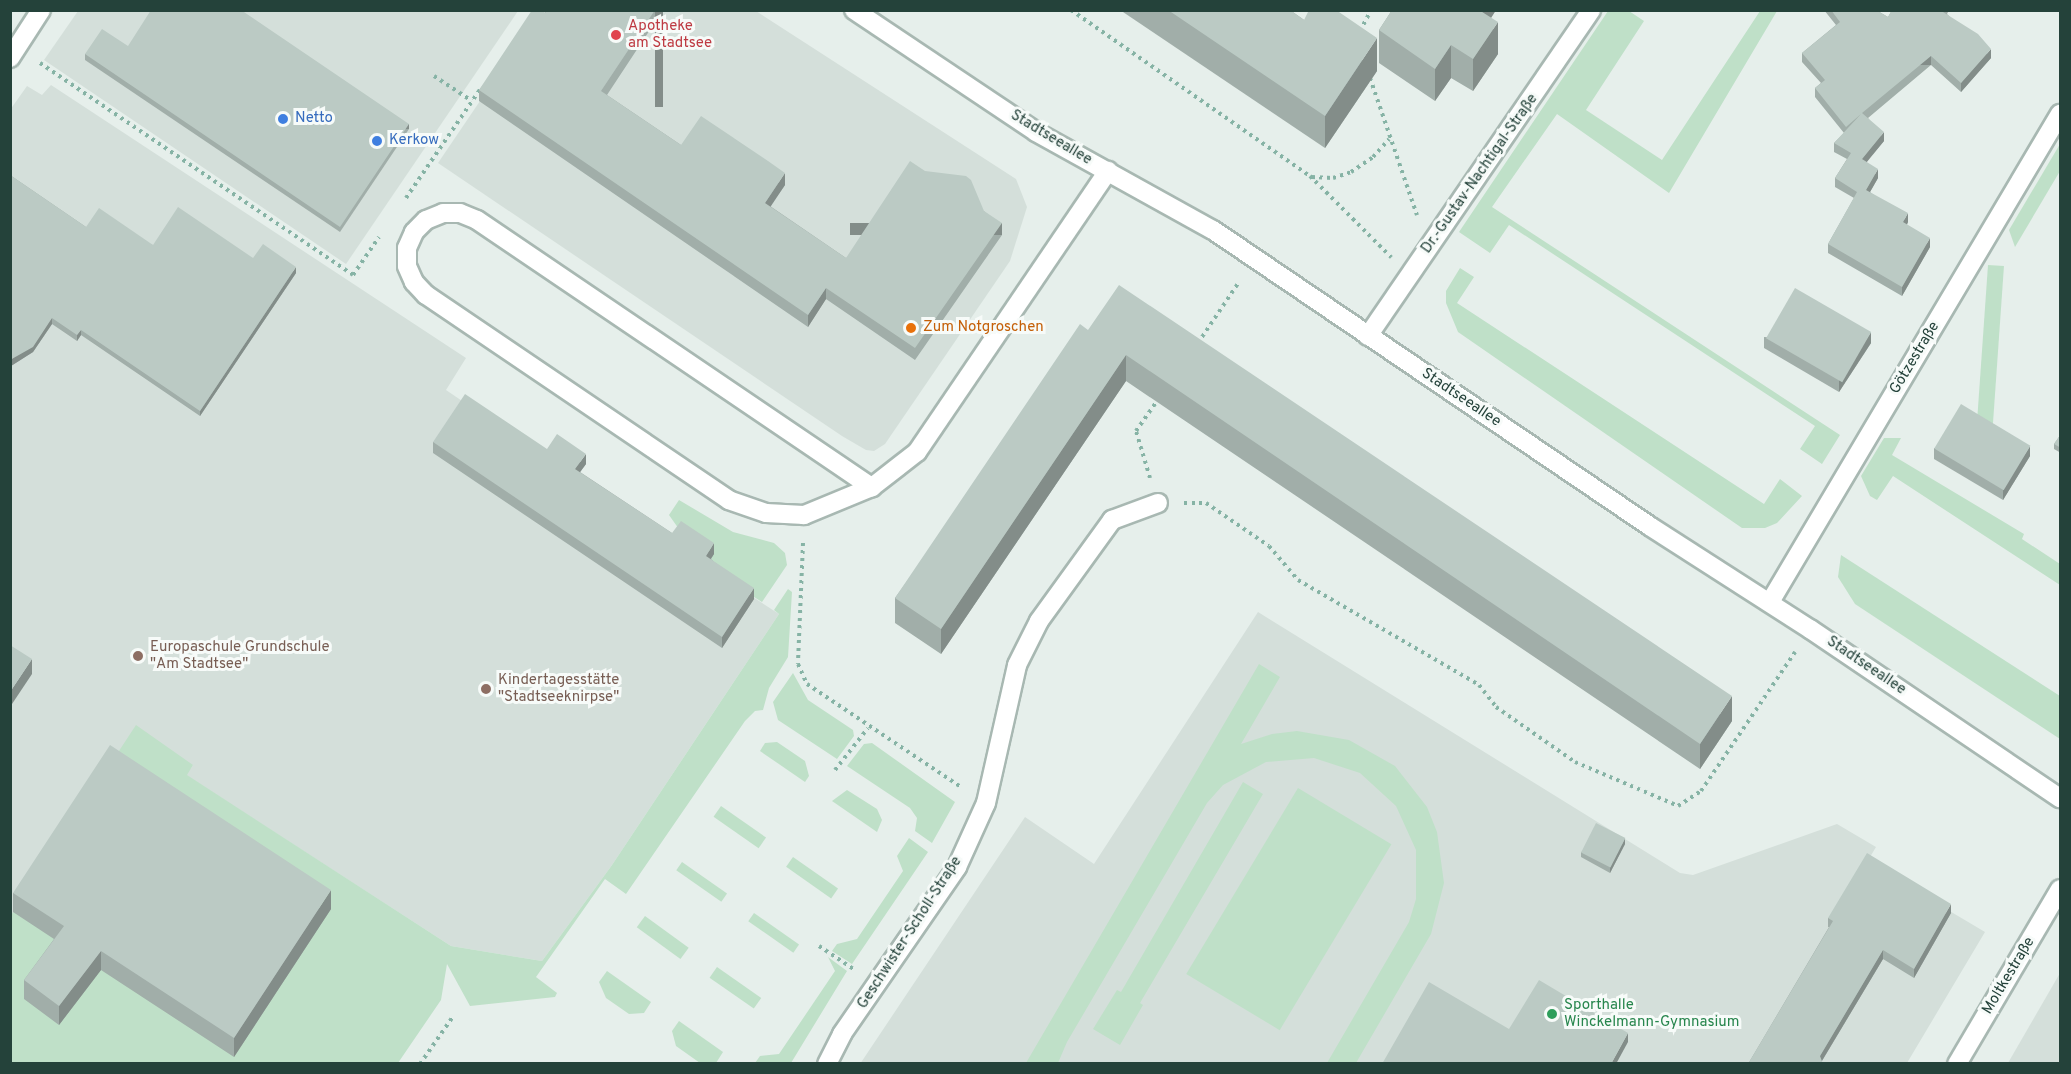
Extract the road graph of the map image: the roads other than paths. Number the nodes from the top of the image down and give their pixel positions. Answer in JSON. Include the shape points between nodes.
{"nodes":[{"id":1,"x":41,"y":10,"type":"edge"},
{"id":2,"x":854,"y":10,"type":"edge"},
{"id":3,"x":1591,"y":10,"type":"edge"},
{"id":4,"x":14,"y":53,"type":"edge"},
{"id":5,"x":2061,"y":114,"type":"edge"},
{"id":6,"x":1108,"y":171,"type":"junction"},
{"id":7,"x":1368,"y":336,"type":"junction"},
{"id":8,"x":872,"y":487,"type":"junction"},
{"id":9,"x":1158,"y":503,"type":"road end"},
{"id":10,"x":1770,"y":602,"type":"junction"},
{"id":11,"x":2061,"y":798,"type":"edge"},
{"id":12,"x":2061,"y":889,"type":"edge"},
{"id":13,"x":827,"y":1064,"type":"edge"},
{"id":14,"x":1957,"y":1064,"type":"edge"}],
"edges":[{"from":1,"to":4,"type":"street"},
{"from":2,"to":6,"type":"street","name":"Stadtseeallee","via":[[1036,132]]},
{"from":3,"to":7,"type":"street","name":"Dr.-Gustav-Nachtigal-Straße"},
{"from":5,"to":10,"type":"street","name":"Götzestraße"},
{"from":6,"to":7,"type":"street","name":"Stadtseeallee","via":[[1173,206]]},
{"from":6,"to":8,"type":"street","via":[[917,452]]},
{"from":7,"to":10,"type":"street","name":"Stadtseeallee","via":[[1651,527]]},
{"from":8,"to":8,"type":"street","via":[[477,220],[460,213],[443,213],[426,220],[414,232],[407,248],[407,266],[426,295],[729,500],[766,513],[804,515]]},
{"from":9,"to":13,"type":"street","name":"Geschwister-Scholl-Straße","via":[[1112,520],[1039,621],[1017,665],[986,803],[957,867],[842,1034]]},
{"from":10,"to":11,"type":"street","name":"Stadtseeallee"},
{"from":12,"to":14,"type":"street","name":"Moltkestraße"}]}
